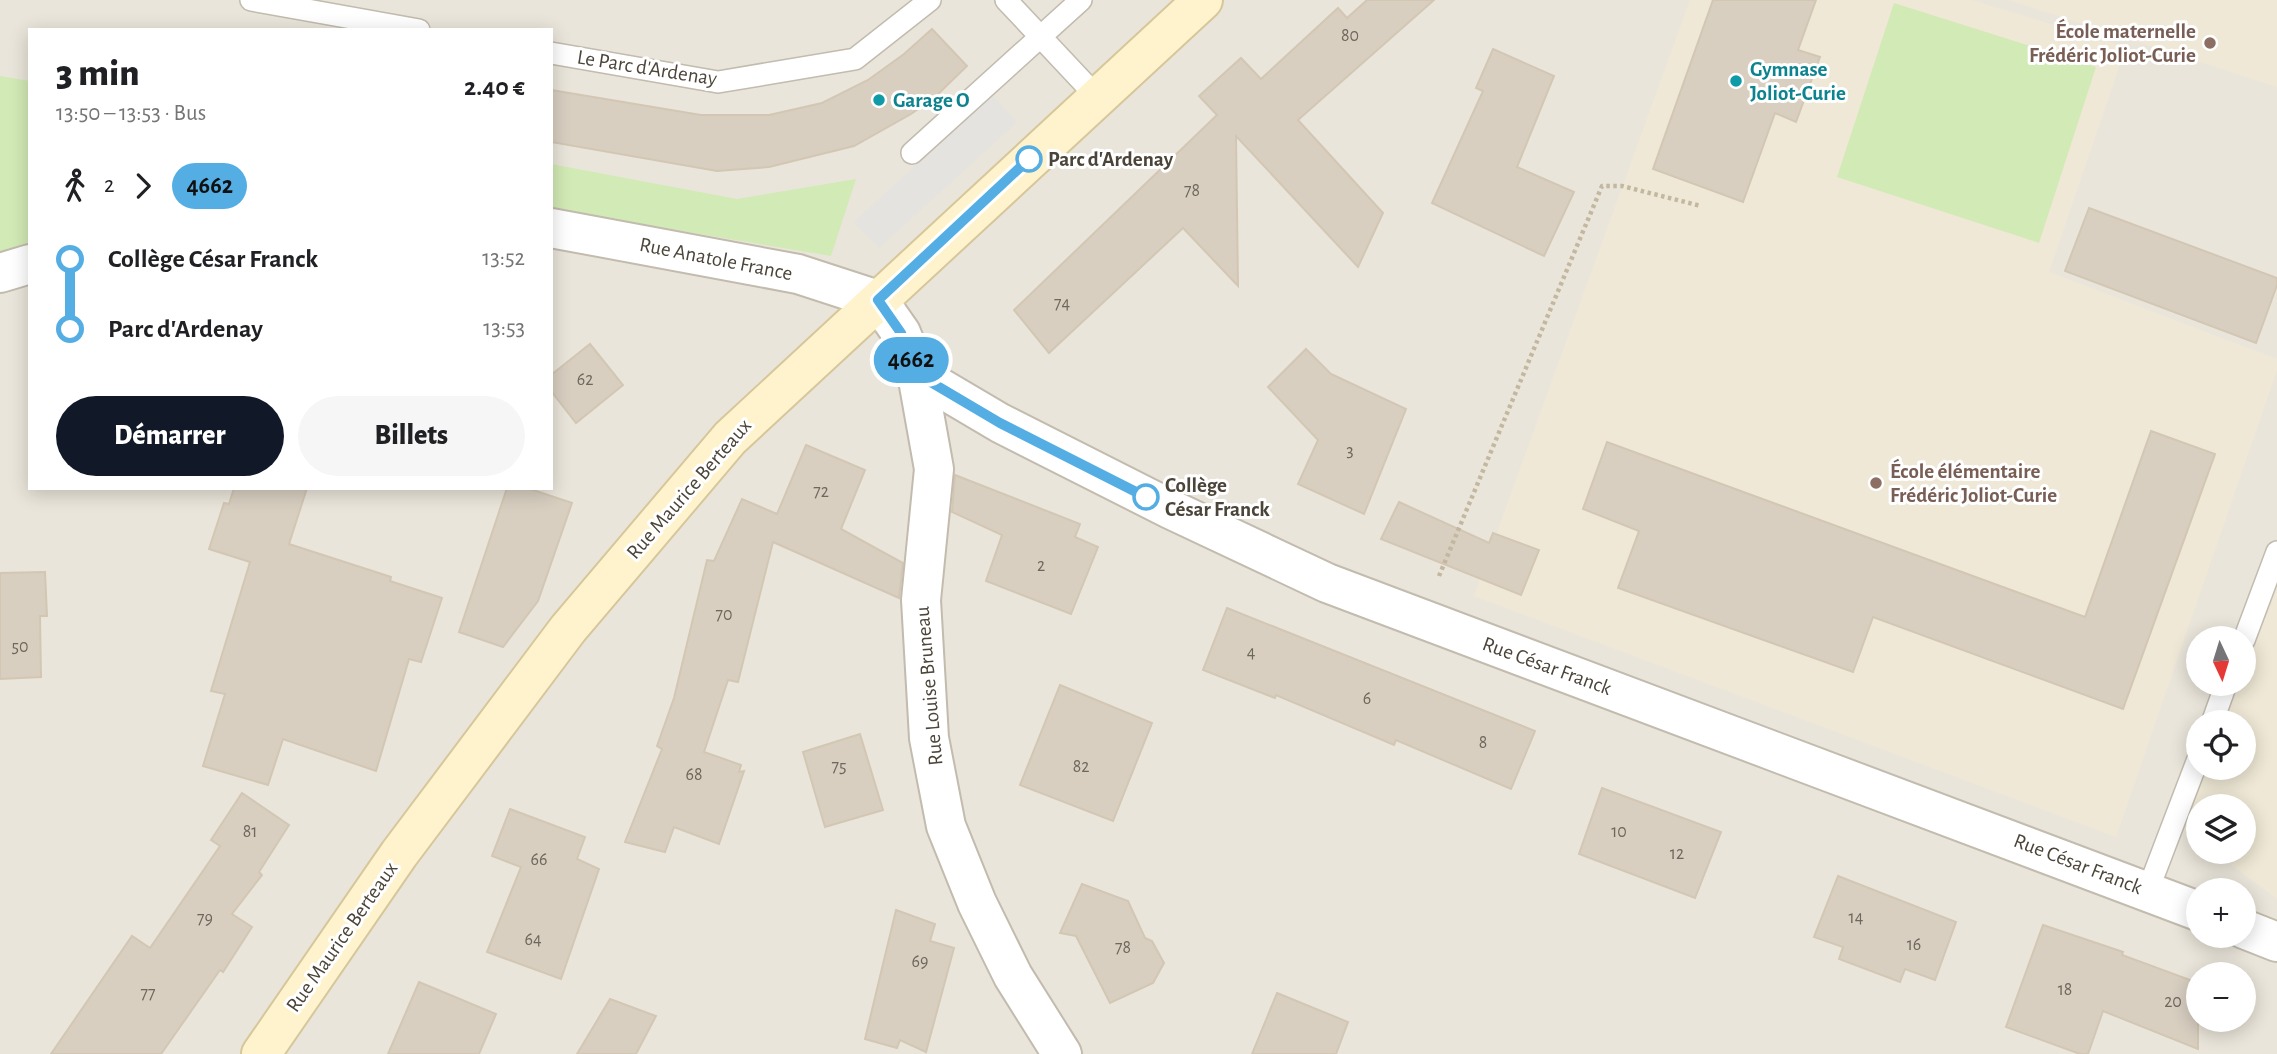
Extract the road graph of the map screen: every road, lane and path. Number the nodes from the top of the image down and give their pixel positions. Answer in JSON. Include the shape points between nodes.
{"nodes":[{"id":1,"x":251,"y":0,"type":"edge"},
{"id":2,"x":930,"y":0,"type":"edge"},
{"id":3,"x":1006,"y":0,"type":"edge"},
{"id":4,"x":1081,"y":0,"type":"edge"},
{"id":5,"x":1203,"y":0,"type":"edge"},
{"id":6,"x":408,"y":28,"type":"edge"},
{"id":7,"x":1039,"y":37,"type":"junction"},
{"id":8,"x":553,"y":53,"type":"edge"},
{"id":9,"x":1098,"y":98,"type":"junction"},
{"id":10,"x":912,"y":153,"type":"dead end"},
{"id":11,"x":1701,"y":206,"type":"dead end"},
{"id":12,"x":553,"y":228,"type":"edge"},
{"id":13,"x":28,"y":265,"type":"edge"},
{"id":14,"x":0,"y":273,"type":"edge"},
{"id":15,"x":878,"y":300,"type":"junction"},
{"id":16,"x":917,"y":374,"type":"junction"},
{"id":17,"x":2277,"y":552,"type":"edge"},
{"id":18,"x":1422,"y":618,"type":"junction"},
{"id":19,"x":2249,"y":626,"type":"edge"},
{"id":20,"x":2190,"y":780,"type":"edge"},
{"id":21,"x":2148,"y":890,"type":"junction"},
{"id":22,"x":2186,"y":906,"type":"edge"},
{"id":23,"x":2256,"y":934,"type":"edge"},
{"id":24,"x":2277,"y":942,"type":"edge"},
{"id":25,"x":261,"y":1054,"type":"edge"},
{"id":26,"x":1062,"y":1054,"type":"edge"}],
"edges":[{"from":1,"to":6,"type":"lane"},
{"from":2,"to":8,"type":"lane","name":"Le Parc d'Ardenay","via":[[855,58],[718,82]]},
{"from":3,"to":7,"type":"lane"},
{"from":4,"to":7,"type":"lane"},
{"from":5,"to":9,"type":"main road","name":"Rue Maurice Berteaux"},
{"from":7,"to":9,"type":"lane"},
{"from":7,"to":10,"type":"lane"},
{"from":9,"to":15,"type":"main road","name":"Rue Maurice Berteaux"},
{"from":11,"to":18,"type":"path","via":[[1622,186],[1602,186]]},
{"from":12,"to":15,"type":"street","name":"Rue Anatole France","via":[[798,274]]},
{"from":13,"to":14,"type":"street"},
{"from":15,"to":16,"type":"street","name":"Rue Louise Bruneau","via":[[901,333]]},
{"from":15,"to":25,"type":"main road","name":"Rue Maurice Berteaux","via":[[730,438],[568,629],[399,854]]},
{"from":16,"to":18,"type":"street","name":"Rue César Franck","via":[[1000,423],[1170,509],[1327,583]]},
{"from":16,"to":26,"type":"street","name":"Rue Louise Bruneau","via":[[934,469],[922,600],[929,738],[946,826],[1013,976]]},
{"from":17,"to":19,"type":"lane"},
{"from":18,"to":21,"type":"street","name":"Rue César Franck"},
{"from":20,"to":21,"type":"lane"},
{"from":21,"to":22,"type":"street","name":"Rue César Franck"},
{"from":23,"to":24,"type":"street"}]}
